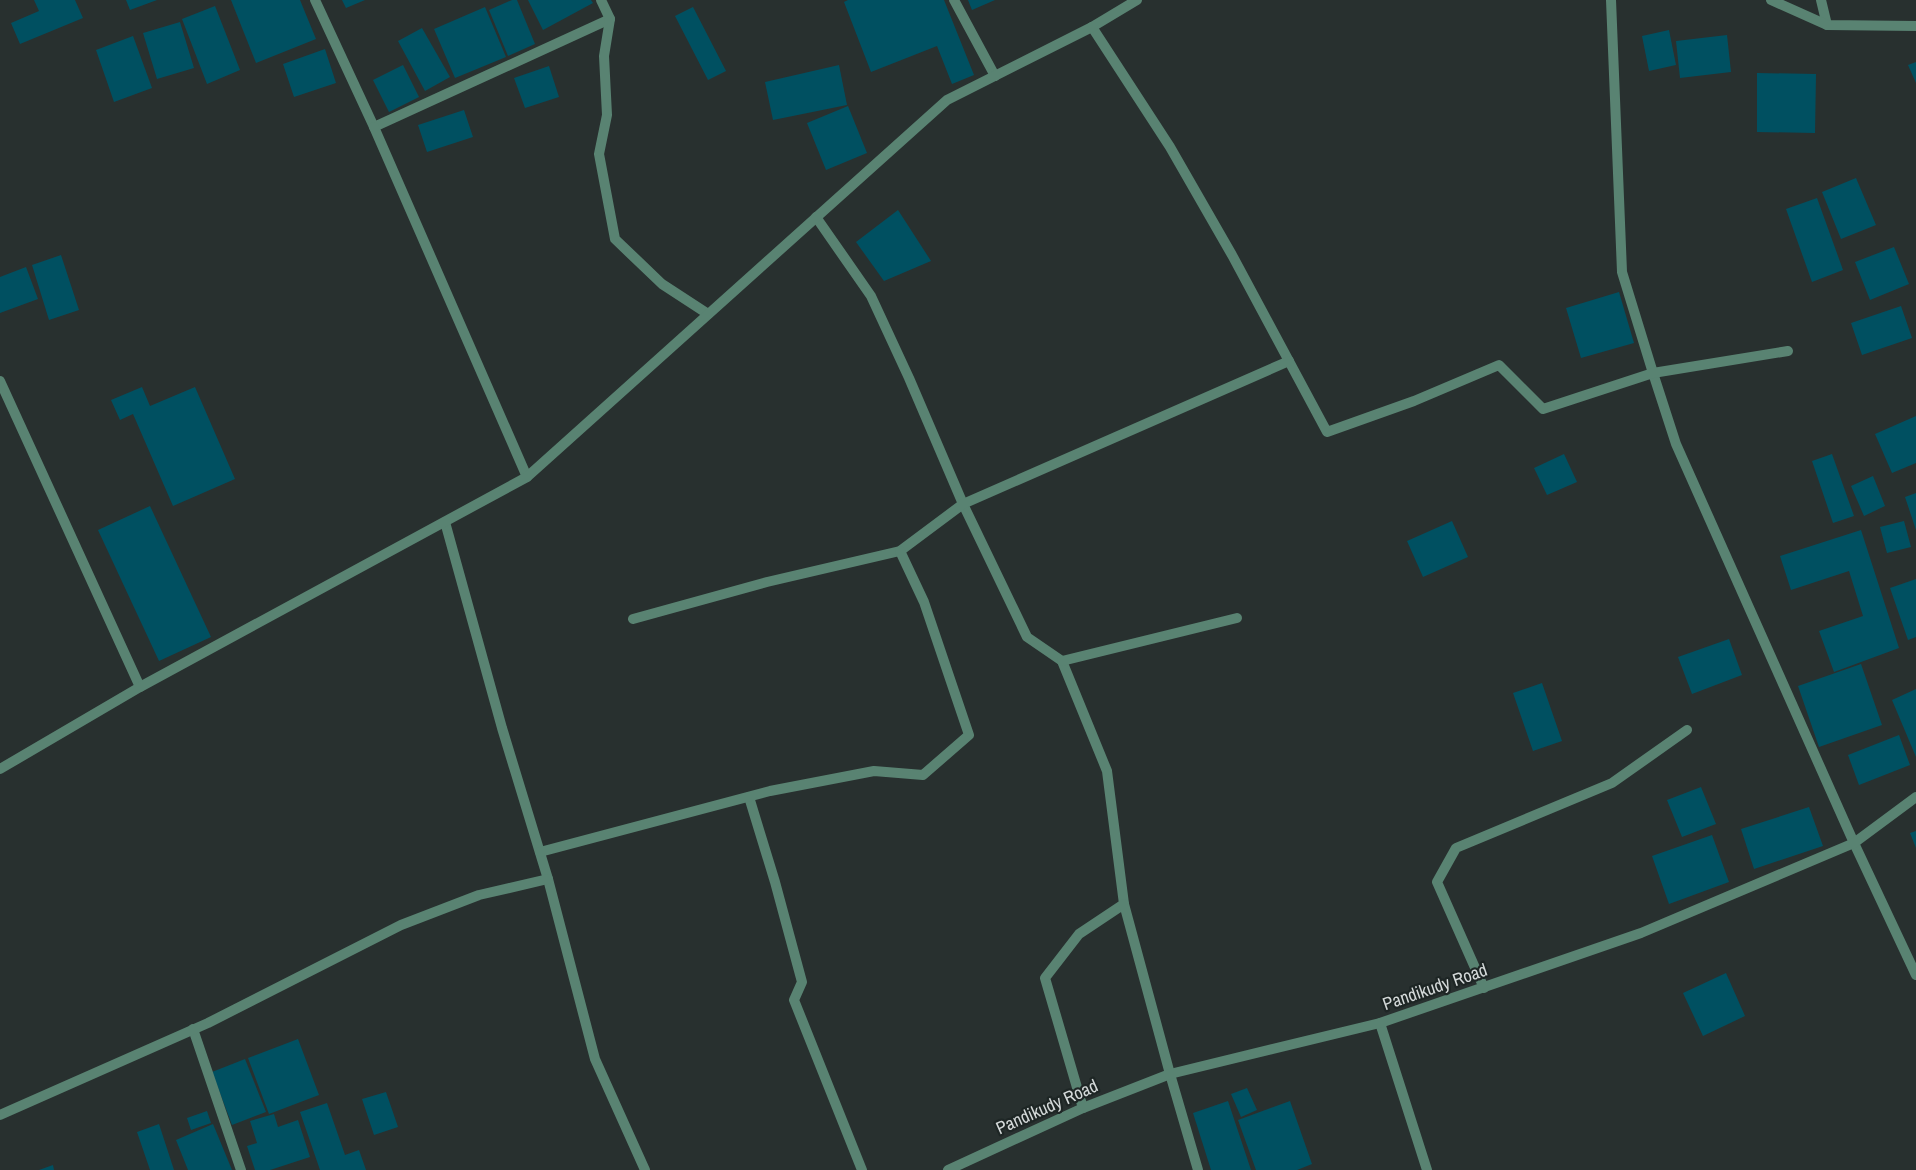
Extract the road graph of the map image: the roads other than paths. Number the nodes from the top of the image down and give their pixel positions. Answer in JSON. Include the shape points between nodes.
{"nodes":[{"id":1,"x":315,"y":0,"type":"edge"},
{"id":2,"x":601,"y":0,"type":"edge"},
{"id":3,"x":954,"y":0,"type":"edge"},
{"id":4,"x":1137,"y":0,"type":"edge"},
{"id":5,"x":1611,"y":0,"type":"edge"},
{"id":6,"x":1771,"y":0,"type":"edge"},
{"id":7,"x":1820,"y":0,"type":"edge"},
{"id":8,"x":610,"y":19,"type":"junction"},
{"id":9,"x":1827,"y":25,"type":"junction"},
{"id":10,"x":1092,"y":26,"type":"junction"},
{"id":11,"x":1916,"y":26,"type":"edge"},
{"id":12,"x":995,"y":76,"type":"junction"},
{"id":13,"x":374,"y":127,"type":"junction"},
{"id":14,"x":816,"y":217,"type":"junction"},
{"id":15,"x":708,"y":314,"type":"junction"},
{"id":16,"x":1788,"y":351,"type":"dead end"},
{"id":17,"x":1290,"y":361,"type":"junction"},
{"id":18,"x":1653,"y":373,"type":"junction"},
{"id":19,"x":0,"y":381,"type":"edge"},
{"id":20,"x":527,"y":477,"type":"junction"},
{"id":21,"x":963,"y":504,"type":"junction"},
{"id":22,"x":445,"y":522,"type":"junction"},
{"id":23,"x":900,"y":551,"type":"junction"},
{"id":24,"x":1237,"y":618,"type":"dead end"},
{"id":25,"x":633,"y":619,"type":"dead end"},
{"id":26,"x":1062,"y":661,"type":"junction"},
{"id":27,"x":140,"y":687,"type":"junction"},
{"id":28,"x":1687,"y":730,"type":"dead end"},
{"id":29,"x":0,"y":769,"type":"edge"},
{"id":30,"x":749,"y":797,"type":"junction"},
{"id":31,"x":1916,"y":797,"type":"edge"},
{"id":32,"x":1854,"y":843,"type":"junction"},
{"id":33,"x":540,"y":852,"type":"junction"},
{"id":34,"x":548,"y":879,"type":"junction"},
{"id":35,"x":1124,"y":904,"type":"junction"},
{"id":36,"x":1916,"y":975,"type":"edge"},
{"id":37,"x":1484,"y":988,"type":"junction"},
{"id":38,"x":1380,"y":1023,"type":"junction"},
{"id":39,"x":193,"y":1029,"type":"junction"},
{"id":40,"x":1170,"y":1074,"type":"junction"},
{"id":41,"x":1083,"y":1108,"type":"junction"},
{"id":42,"x":0,"y":1115,"type":"edge"},
{"id":43,"x":241,"y":1170,"type":"edge"},
{"id":44,"x":645,"y":1170,"type":"edge"},
{"id":45,"x":862,"y":1170,"type":"edge"},
{"id":46,"x":948,"y":1170,"type":"edge"},
{"id":47,"x":1198,"y":1170,"type":"edge"},
{"id":48,"x":1427,"y":1170,"type":"edge"}],
"edges":[{"from":1,"to":13,"type":"street"},
{"from":2,"to":8,"type":"street"},
{"from":3,"to":12,"type":"street"},
{"from":4,"to":10,"type":"street"},
{"from":5,"to":18,"type":"street","via":[[1622,272]]},
{"from":6,"to":9,"type":"street"},
{"from":7,"to":9,"type":"street"},
{"from":8,"to":13,"type":"street"},
{"from":8,"to":15,"type":"street","via":[[604,56],[607,115],[599,154],[615,239],[662,284]]},
{"from":9,"to":11,"type":"street"},
{"from":10,"to":12,"type":"street"},
{"from":10,"to":17,"type":"street","via":[[1170,147]]},
{"from":12,"to":14,"type":"street","via":[[947,100]]},
{"from":13,"to":20,"type":"street"},
{"from":14,"to":15,"type":"street"},
{"from":14,"to":21,"type":"street","via":[[871,296]]},
{"from":15,"to":20,"type":"street"},
{"from":16,"to":18,"type":"street"},
{"from":17,"to":18,"type":"street","via":[[1327,432],[1414,402],[1499,365],[1543,409]]},
{"from":17,"to":21,"type":"street"},
{"from":18,"to":32,"type":"street","via":[[1676,444]]},
{"from":19,"to":27,"type":"street"},
{"from":20,"to":22,"type":"street"},
{"from":21,"to":23,"type":"street"},
{"from":21,"to":26,"type":"street","via":[[1027,638]]},
{"from":22,"to":27,"type":"street"},
{"from":22,"to":33,"type":"street"},
{"from":23,"to":25,"type":"street","via":[[767,582]]},
{"from":23,"to":30,"type":"street","via":[[927,610],[969,736],[923,775],[874,771]]},
{"from":24,"to":26,"type":"street"},
{"from":26,"to":35,"type":"street","via":[[1107,771]]},
{"from":27,"to":29,"type":"street"},
{"from":28,"to":37,"type":"street","via":[[1612,783],[1456,848],[1437,882]]},
{"from":30,"to":33,"type":"street"},
{"from":30,"to":45,"type":"street","via":[[802,982],[794,1000]]},
{"from":31,"to":32,"type":"street","name":"Pandikudy Road"},
{"from":32,"to":36,"type":"street"},
{"from":32,"to":37,"type":"street","name":"Pandikudy Road","via":[[1641,933]]},
{"from":33,"to":34,"type":"street"},
{"from":34,"to":39,"type":"street","via":[[479,894],[401,925]]},
{"from":34,"to":44,"type":"street","via":[[595,1059]]},
{"from":35,"to":40,"type":"street"},
{"from":35,"to":41,"type":"street","via":[[1079,934],[1045,978]]},
{"from":37,"to":38,"type":"street","name":"Pandikudy Road"},
{"from":38,"to":40,"type":"street","name":"Pandikudy Road"},
{"from":38,"to":48,"type":"street"},
{"from":39,"to":42,"type":"street"},
{"from":39,"to":43,"type":"street"},
{"from":40,"to":41,"type":"street","name":"Pandikudy Road"},
{"from":40,"to":47,"type":"street"},
{"from":41,"to":46,"type":"street","name":"Pandikudy Road"}]}
